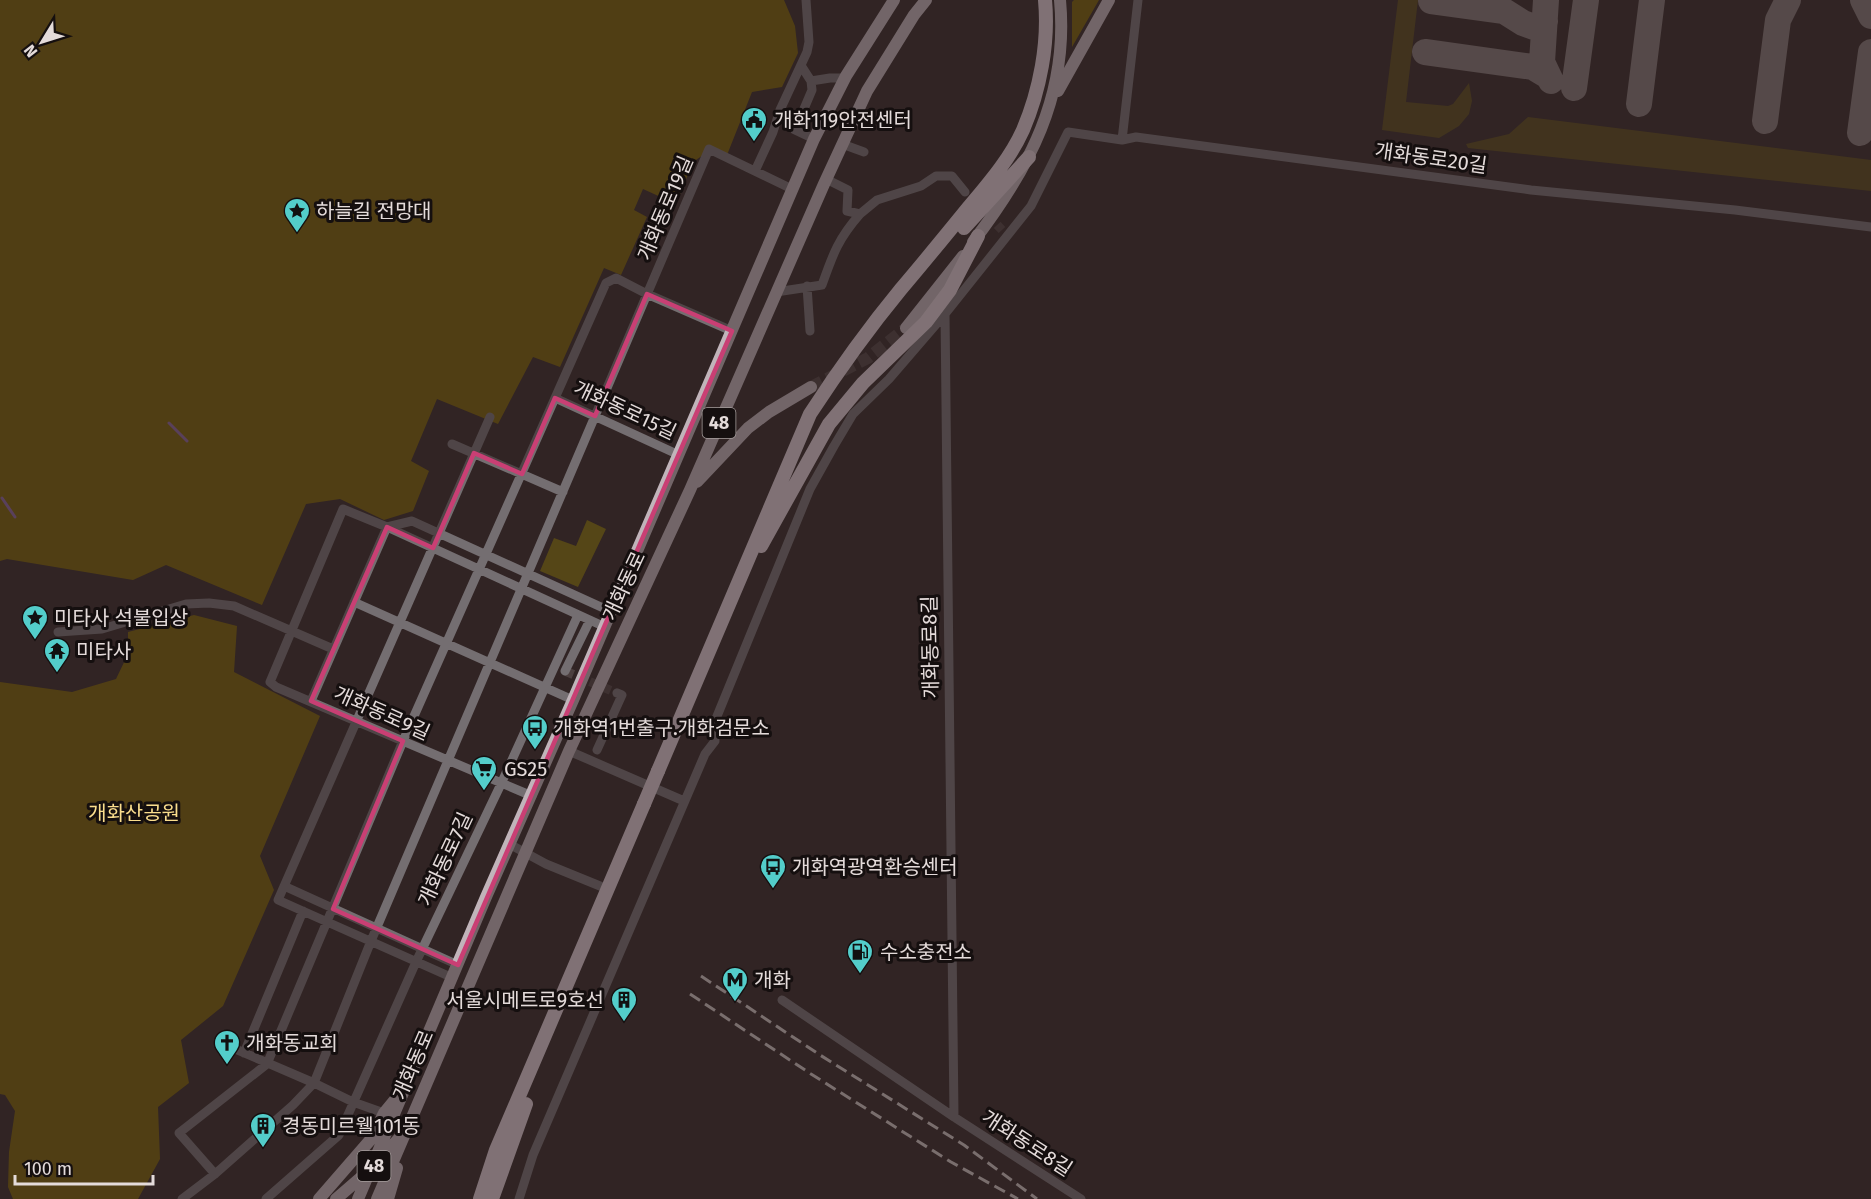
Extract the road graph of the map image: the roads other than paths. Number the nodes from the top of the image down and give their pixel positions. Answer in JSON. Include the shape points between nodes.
{"nodes":[{"id":1,"x":806,"y":0,"type":"edge"},
{"id":2,"x":894,"y":0,"type":"edge"},
{"id":3,"x":926,"y":0,"type":"edge"},
{"id":4,"x":1060,"y":0,"type":"edge"},
{"id":5,"x":1109,"y":0,"type":"edge"},
{"id":6,"x":1138,"y":0,"type":"edge"},
{"id":7,"x":1044,"y":2,"type":"edge"},
{"id":8,"x":802,"y":67,"type":"junction"},
{"id":9,"x":845,"y":78,"type":"junction"},
{"id":10,"x":811,"y":81,"type":"junction"},
{"id":11,"x":1053,"y":100,"type":"junction"},
{"id":12,"x":776,"y":121,"type":"junction"},
{"id":13,"x":795,"y":130,"type":"junction"},
{"id":14,"x":814,"y":139,"type":"junction"},
{"id":15,"x":1122,"y":140,"type":"junction"},
{"id":16,"x":842,"y":144,"type":"junction"},
{"id":17,"x":864,"y":152,"type":"dead end"},
{"id":18,"x":1029,"y":157,"type":"junction"},
{"id":19,"x":755,"y":171,"type":"junction"},
{"id":20,"x":826,"y":179,"type":"junction"},
{"id":21,"x":792,"y":189,"type":"junction"},
{"id":22,"x":965,"y":192,"type":"dead end"},
{"id":23,"x":860,"y":214,"type":"junction"},
{"id":24,"x":1871,"y":228,"type":"edge"},
{"id":25,"x":978,"y":236,"type":"junction"},
{"id":26,"x":807,"y":286,"type":"junction"},
{"id":27,"x":776,"y":292,"type":"junction"},
{"id":28,"x":647,"y":294,"type":"junction"},
{"id":29,"x":945,"y":314,"type":"junction"},
{"id":30,"x":906,"y":328,"type":"tunnel mouth"},
{"id":31,"x":732,"y":331,"type":"junction"},
{"id":32,"x":810,"y":331,"type":"dead end"},
{"id":33,"x":811,"y":387,"type":"tunnel mouth"},
{"id":34,"x":555,"y":398,"type":"junction"},
{"id":35,"x":595,"y":416,"type":"junction"},
{"id":36,"x":490,"y":417,"type":"dead end"},
{"id":37,"x":452,"y":444,"type":"dead end"},
{"id":38,"x":474,"y":453,"type":"junction"},
{"id":39,"x":679,"y":455,"type":"junction"},
{"id":40,"x":522,"y":474,"type":"junction"},
{"id":41,"x":690,"y":490,"type":"junction"},
{"id":42,"x":563,"y":492,"type":"junction"},
{"id":43,"x":387,"y":527,"type":"junction"},
{"id":44,"x":439,"y":534,"type":"junction"},
{"id":45,"x":761,"y":546,"type":"junction"},
{"id":46,"x":432,"y":548,"type":"junction"},
{"id":47,"x":486,"y":555,"type":"junction"},
{"id":48,"x":480,"y":569,"type":"junction"},
{"id":49,"x":528,"y":574,"type":"junction"},
{"id":50,"x":521,"y":588,"type":"junction"},
{"id":51,"x":354,"y":602,"type":"junction"},
{"id":52,"x":612,"y":612,"type":"junction"},
{"id":53,"x":578,"y":615,"type":"junction"},
{"id":54,"x":590,"y":620,"type":"junction"},
{"id":55,"x":400,"y":623,"type":"junction"},
{"id":56,"x":605,"y":627,"type":"junction"},
{"id":57,"x":292,"y":630,"type":"junction"},
{"id":58,"x":58,"y":632,"type":"dead end"},
{"id":59,"x":447,"y":644,"type":"junction"},
{"id":60,"x":333,"y":650,"type":"junction"},
{"id":61,"x":490,"y":663,"type":"junction"},
{"id":62,"x":565,"y":671,"type":"dead end"},
{"id":63,"x":545,"y":687,"type":"junction"},
{"id":64,"x":618,"y":693,"type":"dead end"},
{"id":65,"x":573,"y":700,"type":"junction"},
{"id":66,"x":311,"y":701,"type":"junction"},
{"id":67,"x":357,"y":721,"type":"junction"},
{"id":68,"x":403,"y":741,"type":"junction"},
{"id":69,"x":597,"y":750,"type":"dead end"},
{"id":70,"x":569,"y":751,"type":"junction"},
{"id":71,"x":447,"y":761,"type":"junction"},
{"id":72,"x":661,"y":772,"type":"junction"},
{"id":73,"x":501,"y":784,"type":"junction"},
{"id":74,"x":532,"y":796,"type":"junction"},
{"id":75,"x":684,"y":801,"type":"junction"},
{"id":76,"x":511,"y":845,"type":"junction"},
{"id":77,"x":525,"y":853,"type":"junction"},
{"id":78,"x":284,"y":886,"type":"junction"},
{"id":79,"x":600,"y":886,"type":"dead end"},
{"id":80,"x":486,"y":897,"type":"junction"},
{"id":81,"x":333,"y":909,"type":"junction"},
{"id":82,"x":303,"y":911,"type":"junction"},
{"id":83,"x":328,"y":922,"type":"junction"},
{"id":84,"x":492,"y":926,"type":"junction"},
{"id":85,"x":597,"y":926,"type":"junction"},
{"id":86,"x":376,"y":928,"type":"junction"},
{"id":87,"x":370,"y":941,"type":"junction"},
{"id":88,"x":422,"y":949,"type":"junction"},
{"id":89,"x":416,"y":962,"type":"junction"},
{"id":90,"x":458,"y":965,"type":"junction"},
{"id":91,"x":453,"y":978,"type":"junction"},
{"id":92,"x":782,"y":1000,"type":"dead end"},
{"id":93,"x":219,"y":1042,"type":"dead end"},
{"id":94,"x":244,"y":1053,"type":"junction"},
{"id":95,"x":267,"y":1064,"type":"junction"},
{"id":96,"x":314,"y":1083,"type":"junction"},
{"id":97,"x":407,"y":1086,"type":"junction"},
{"id":98,"x":353,"y":1102,"type":"junction"},
{"id":99,"x":384,"y":1113,"type":"junction"},
{"id":100,"x":954,"y":1117,"type":"junction"},
{"id":101,"x":408,"y":1128,"type":"junction"},
{"id":102,"x":373,"y":1167,"type":"junction"},
{"id":103,"x":215,"y":1174,"type":"junction"},
{"id":104,"x":182,"y":1199,"type":"edge"},
{"id":105,"x":266,"y":1199,"type":"edge"},
{"id":106,"x":319,"y":1199,"type":"edge"},
{"id":107,"x":336,"y":1199,"type":"edge"},
{"id":108,"x":358,"y":1199,"type":"edge"},
{"id":109,"x":377,"y":1199,"type":"edge"},
{"id":110,"x":388,"y":1199,"type":"edge"},
{"id":111,"x":480,"y":1199,"type":"edge"},
{"id":112,"x":492,"y":1199,"type":"edge"},
{"id":113,"x":519,"y":1199,"type":"edge"},
{"id":114,"x":1081,"y":1199,"type":"edge"}],
"edges":[{"from":1,"to":8,"type":"street","via":[[809,42]]},
{"from":2,"to":9,"type":"main road","name":"개화동로","number":"48"},
{"from":3,"to":16,"type":"main road","name":"개화동로","number":"48","via":[[867,91]]},
{"from":4,"to":11,"type":"main road","via":[[1061,51]]},
{"from":5,"to":11,"type":"main road"},
{"from":6,"to":15,"type":"street"},
{"from":7,"to":72,"type":"highway","via":[[1040,76],[1023,131],[989,183],[880,316],[810,414]]},
{"from":8,"to":10,"type":"street"},
{"from":8,"to":12,"type":"street"},
{"from":9,"to":10,"type":"street"},
{"from":9,"to":14,"type":"main road","name":"개화동로","number":"48"},
{"from":10,"to":13,"type":"street","via":[[812,90]]},
{"from":11,"to":18,"type":"main road"},
{"from":12,"to":13,"type":"street"},
{"from":12,"to":19,"type":"street"},
{"from":13,"to":14,"type":"street"},
{"from":14,"to":21,"type":"main road","name":"개화동로","number":"48"},
{"from":15,"to":24,"type":"street","name":"개화동로20길","via":[[1136,137],[1531,189]]},
{"from":15,"to":29,"type":"street","name":"개화동로20길","via":[[1068,132],[1031,206],[1005,232]]},
{"from":16,"to":17,"type":"street"},
{"from":16,"to":20,"type":"main road","name":"개화동로","number":"48"},
{"from":18,"to":25,"type":"main road"},
{"from":18,"to":45,"type":"highway","via":[[973,216],[844,376],[816,421]]},
{"from":19,"to":21,"type":"street","name":"개화동로19길"},
{"from":19,"to":28,"type":"street","name":"개화동로19길","via":[[709,149]]},
{"from":20,"to":23,"type":"street","via":[[848,190],[847,211]]},
{"from":20,"to":27,"type":"main road","name":"개화동로","number":"48"},
{"from":21,"to":31,"type":"main road","name":"개화동로","number":"48"},
{"from":22,"to":23,"type":"street","via":[[952,176],[936,176],[921,186],[877,200]]},
{"from":23,"to":26,"type":"street","via":[[842,234],[822,285]]},
{"from":25,"to":30,"type":"main road"},
{"from":25,"to":45,"type":"highway","via":[[950,290],[926,322],[829,424]]},
{"from":26,"to":27,"type":"street"},
{"from":26,"to":32,"type":"street"},
{"from":27,"to":41,"type":"main road","name":"개화동로","number":"48"},
{"from":28,"to":31,"type":"street"},
{"from":28,"to":34,"type":"street","via":[[616,278],[606,283]]},
{"from":28,"to":35,"type":"street","name":"개화동로7길"},
{"from":29,"to":75,"type":"street","via":[[853,414],[810,489],[713,726],[716,741],[705,754]]},
{"from":29,"to":100,"type":"street","name":"개화동로8길"},
{"from":31,"to":39,"type":"main road","name":"개화동로","number":"48"},
{"from":33,"to":41,"type":"main road","via":[[748,428]]},
{"from":34,"to":35,"type":"street","name":"개화동로15길"},
{"from":34,"to":40,"type":"street"},
{"from":35,"to":39,"type":"street","name":"개화동로15길"},
{"from":35,"to":42,"type":"street","name":"개화동로7길"},
{"from":36,"to":38,"type":"street"},
{"from":37,"to":38,"type":"street"},
{"from":38,"to":40,"type":"street"},
{"from":38,"to":44,"type":"street"},
{"from":39,"to":52,"type":"main road","name":"개화동로","number":"48"},
{"from":40,"to":42,"type":"street"},
{"from":40,"to":47,"type":"street"},
{"from":41,"to":70,"type":"main road","name":"개화동로","number":"48"},
{"from":42,"to":49,"type":"street","name":"개화동로7길"},
{"from":43,"to":44,"type":"street","via":[[412,521]]},
{"from":43,"to":46,"type":"street"},
{"from":43,"to":51,"type":"street"},
{"from":43,"to":57,"type":"street","via":[[343,509]]},
{"from":44,"to":46,"type":"street"},
{"from":44,"to":47,"type":"street"},
{"from":45,"to":72,"type":"highway"},
{"from":46,"to":48,"type":"street"},
{"from":46,"to":55,"type":"street"},
{"from":47,"to":48,"type":"street"},
{"from":47,"to":49,"type":"street"},
{"from":48,"to":50,"type":"street"},
{"from":48,"to":59,"type":"street"},
{"from":49,"to":50,"type":"street","name":"개화동로7길"},
{"from":49,"to":52,"type":"street"},
{"from":50,"to":53,"type":"street"},
{"from":50,"to":61,"type":"street","name":"개화동로7길"},
{"from":51,"to":55,"type":"street"},
{"from":51,"to":60,"type":"street"},
{"from":52,"to":56,"type":"main road","name":"개화동로","number":"48"},
{"from":53,"to":54,"type":"street"},
{"from":53,"to":63,"type":"street","name":"개화동로7길"},
{"from":54,"to":56,"type":"street"},
{"from":54,"to":62,"type":"street"},
{"from":55,"to":59,"type":"street"},
{"from":55,"to":67,"type":"street"},
{"from":56,"to":65,"type":"main road","name":"개화동로","number":"48"},
{"from":57,"to":58,"type":"street","via":[[234,606],[209,603],[186,604],[102,629]]},
{"from":57,"to":60,"type":"street"},
{"from":57,"to":66,"type":"street","name":"개화동로9길","via":[[270,682]]},
{"from":59,"to":61,"type":"street"},
{"from":59,"to":68,"type":"street"},
{"from":60,"to":66,"type":"street"},
{"from":61,"to":63,"type":"street"},
{"from":61,"to":71,"type":"street","name":"개화동로7길"},
{"from":63,"to":65,"type":"street"},
{"from":63,"to":73,"type":"street","name":"개화동로7길"},
{"from":64,"to":69,"type":"street","via":[[622,695]]},
{"from":65,"to":74,"type":"main road","name":"개화동로","number":"48"},
{"from":66,"to":67,"type":"street","name":"개화동로9길"},
{"from":67,"to":68,"type":"street","name":"개화동로9길"},
{"from":67,"to":78,"type":"street"},
{"from":68,"to":71,"type":"street","name":"개화동로9길"},
{"from":68,"to":81,"type":"street"},
{"from":70,"to":75,"type":"street"},
{"from":70,"to":77,"type":"main road","name":"개화동로","number":"48"},
{"from":71,"to":73,"type":"street","name":"개화동로9길"},
{"from":71,"to":86,"type":"street","name":"개화동로7길"},
{"from":72,"to":85,"type":"highway","bridge":true},
{"from":73,"to":74,"type":"street","name":"개화동로9길"},
{"from":73,"to":88,"type":"street","name":"개화동로7길"},
{"from":74,"to":76,"type":"main road","name":"개화동로","number":"48"},
{"from":75,"to":113,"type":"street","via":[[533,1155]]},
{"from":76,"to":77,"type":"street"},
{"from":76,"to":80,"type":"main road","name":"개화동로","number":"48"},
{"from":77,"to":79,"type":"street"},
{"from":77,"to":84,"type":"main road","name":"개화동로","number":"48"},
{"from":78,"to":81,"type":"street"},
{"from":78,"to":82,"type":"street","via":[[278,900]]},
{"from":80,"to":84,"type":"main road","via":[[493,898],[487,917]]},
{"from":80,"to":90,"type":"main road","name":"개화동로","number":"48"},
{"from":81,"to":83,"type":"street"},
{"from":81,"to":86,"type":"street"},
{"from":82,"to":83,"type":"street"},
{"from":82,"to":94,"type":"street"},
{"from":83,"to":87,"type":"street"},
{"from":83,"to":95,"type":"street"},
{"from":84,"to":101,"type":"main road","name":"개화동로","number":"48"},
{"from":85,"to":111,"type":"highway","via":[[496,1150]]},
{"from":85,"to":112,"type":"highway"},
{"from":86,"to":87,"type":"street","name":"개화동로7길"},
{"from":86,"to":88,"type":"street"},
{"from":87,"to":89,"type":"street"},
{"from":87,"to":96,"type":"street","name":"개화동로7길"},
{"from":88,"to":89,"type":"street","name":"개화동로7길"},
{"from":88,"to":90,"type":"street"},
{"from":89,"to":91,"type":"street"},
{"from":89,"to":98,"type":"street","name":"개화동로7길"},
{"from":90,"to":91,"type":"main road","name":"개화동로","number":"48"},
{"from":91,"to":97,"type":"main road","name":"개화동로","number":"48"},
{"from":92,"to":100,"type":"street","name":"개화동로8길"},
{"from":93,"to":94,"type":"street"},
{"from":94,"to":95,"type":"street"},
{"from":95,"to":96,"type":"street"},
{"from":95,"to":103,"type":"street","via":[[179,1133]]},
{"from":96,"to":98,"type":"street"},
{"from":96,"to":103,"type":"street"},
{"from":97,"to":99,"type":"main road","number":"48"},
{"from":97,"to":102,"type":"main road","name":"개화동로","number":"48"},
{"from":98,"to":99,"type":"street"},
{"from":98,"to":105,"type":"street","name":"개화동로7길","via":[[339,1135]]},
{"from":99,"to":106,"type":"main road","number":"48","via":[[372,1138]]},
{"from":100,"to":114,"type":"street","name":"개화동로8길"},
{"from":101,"to":102,"type":"main road","number":"48"},
{"from":101,"to":109,"type":"main road","name":"개화동로","number":"48"},
{"from":101,"to":110,"type":"main road"},
{"from":102,"to":107,"type":"main road","number":"48"},
{"from":102,"to":108,"type":"main road","name":"개화동로","number":"48"},
{"from":103,"to":104,"type":"street"}]}
